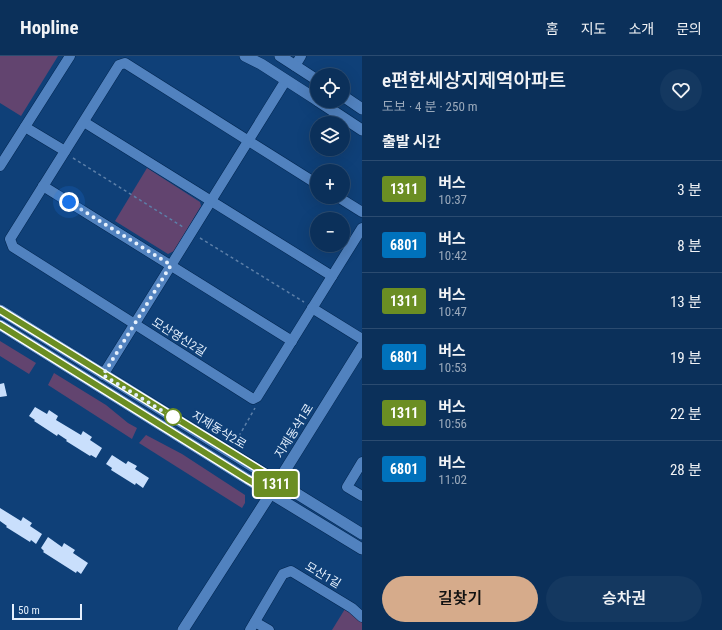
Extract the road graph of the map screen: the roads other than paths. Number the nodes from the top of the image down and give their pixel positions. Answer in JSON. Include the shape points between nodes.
{"nodes":[{"id":1,"x":70,"y":56,"type":"edge"},
{"id":2,"x":245,"y":56,"type":"edge"},
{"id":3,"x":280,"y":56,"type":"edge"},
{"id":4,"x":298,"y":61,"type":"edge"},
{"id":5,"x":310,"y":73,"type":"edge"},
{"id":6,"x":286,"y":80,"type":"junction"},
{"id":7,"x":310,"y":96,"type":"edge"},
{"id":8,"x":350,"y":100,"type":"edge"},
{"id":9,"x":329,"y":108,"type":"edge"},
{"id":10,"x":362,"y":108,"type":"edge"},
{"id":11,"x":84,"y":122,"type":"junction"},
{"id":12,"x":25,"y":127,"type":"junction"},
{"id":13,"x":362,"y":130,"type":"edge"},
{"id":14,"x":248,"y":141,"type":"junction"},
{"id":15,"x":65,"y":151,"type":"junction"},
{"id":16,"x":0,"y":166,"type":"edge"},
{"id":17,"x":310,"y":180,"type":"edge"},
{"id":18,"x":43,"y":186,"type":"junction"},
{"id":19,"x":211,"y":201,"type":"junction"},
{"id":20,"x":349,"y":204,"type":"edge"},
{"id":21,"x":362,"y":212,"type":"edge"},
{"id":22,"x":362,"y":228,"type":"edge"},
{"id":23,"x":171,"y":265,"type":"junction"},
{"id":24,"x":332,"y":276,"type":"junction"},
{"id":25,"x":312,"y":308,"type":"junction"},
{"id":26,"x":0,"y":310,"type":"edge"},
{"id":27,"x":0,"y":324,"type":"edge"},
{"id":28,"x":135,"y":324,"type":"junction"},
{"id":29,"x":362,"y":339,"type":"edge"},
{"id":30,"x":292,"y":340,"type":"junction"},
{"id":31,"x":362,"y":347,"type":"edge"},
{"id":32,"x":103,"y":375,"type":"junction"},
{"id":33,"x":362,"y":462,"type":"edge"},
{"id":34,"x":278,"y":481,"type":"junction"},
{"id":35,"x":271,"y":493,"type":"junction"},
{"id":36,"x":362,"y":496,"type":"edge"},
{"id":37,"x":362,"y":534,"type":"edge"},
{"id":38,"x":362,"y":549,"type":"edge"},
{"id":39,"x":362,"y":617,"type":"edge"},
{"id":40,"x":252,"y":626,"type":"edge"},
{"id":41,"x":183,"y":630,"type":"edge"},
{"id":42,"x":269,"y":630,"type":"edge"}],
"edges":[{"from":1,"to":12,"type":"street"},
{"from":2,"to":6,"type":"street"},
{"from":3,"to":4,"type":"street"},
{"from":4,"to":5,"type":"street"},
{"from":6,"to":7,"type":"street"},
{"from":6,"to":14,"type":"street"},
{"from":8,"to":10,"type":"street"},
{"from":9,"to":13,"type":"street"},
{"from":11,"to":14,"type":"street","name":"모산영신2길","via":[[119,65],[125,63]]},
{"from":11,"to":15,"type":"street","name":"모산영신2길"},
{"from":11,"to":19,"type":"street"},
{"from":12,"to":15,"type":"street"},
{"from":12,"to":16,"type":"street"},
{"from":14,"to":17,"type":"street","name":"모산영신2길"},
{"from":14,"to":19,"type":"street"},
{"from":15,"to":18,"type":"street","name":"모산영신2길"},
{"from":18,"to":23,"type":"street"},
{"from":18,"to":28,"type":"street","name":"모산영신2길","via":[[10,239],[13,247]]},
{"from":19,"to":23,"type":"street"},
{"from":19,"to":24,"type":"street"},
{"from":20,"to":21,"type":"street"},
{"from":22,"to":24,"type":"street"},
{"from":23,"to":28,"type":"street"},
{"from":23,"to":30,"type":"street"},
{"from":24,"to":25,"type":"street"},
{"from":25,"to":29,"type":"street"},
{"from":25,"to":30,"type":"street"},
{"from":26,"to":32,"type":"street","name":"지제동삭2로"},
{"from":27,"to":35,"type":"street"},
{"from":28,"to":30,"type":"street","name":"모산영신2길","via":[[253,400]]},
{"from":28,"to":32,"type":"street"},
{"from":31,"to":34,"type":"street","name":"지제동삭1로"},
{"from":32,"to":34,"type":"street","name":"지제동삭2로"},
{"from":33,"to":36,"type":"street","via":[[347,487]]},
{"from":34,"to":35,"type":"street","name":"지제동삭1로"},
{"from":34,"to":37,"type":"street","name":"지제동삭2로"},
{"from":35,"to":38,"type":"street"},
{"from":35,"to":41,"type":"street","name":"지제동삭1로"},
{"from":39,"to":40,"type":"street","name":"모산1길","via":[[352,608],[291,571],[283,574]]},
{"from":40,"to":42,"type":"street"}]}
